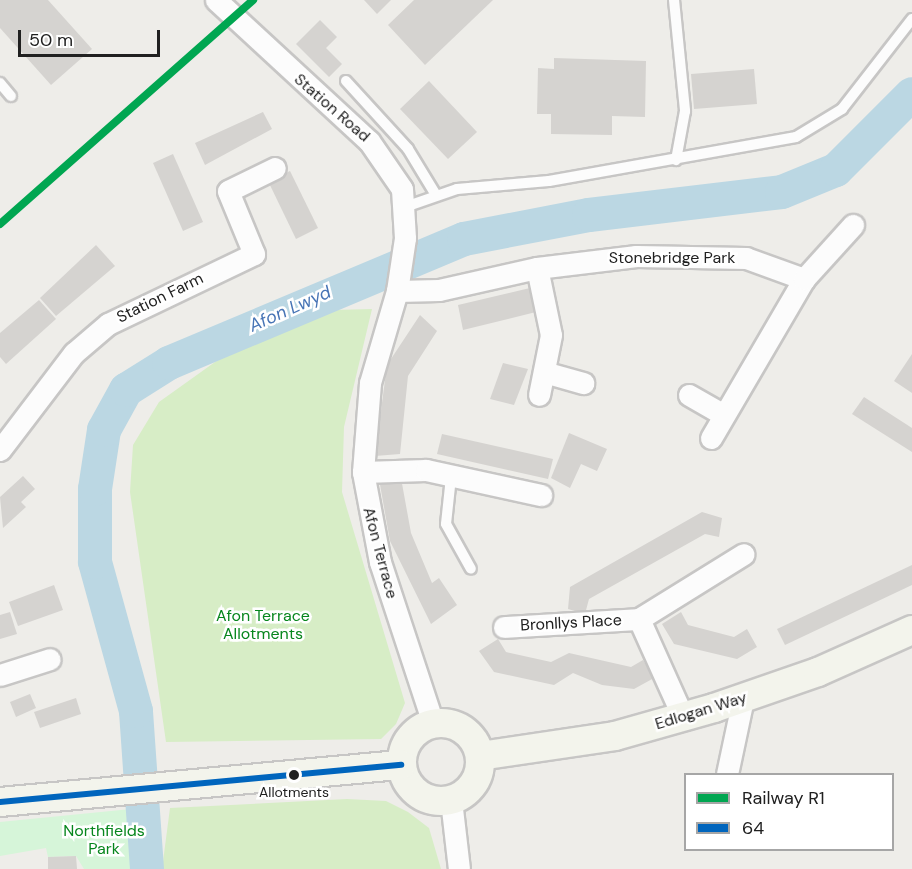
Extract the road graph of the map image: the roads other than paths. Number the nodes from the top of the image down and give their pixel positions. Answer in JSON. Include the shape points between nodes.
{"nodes":[{"id":1,"x":216,"y":0,"type":"edge"},
{"id":2,"x":674,"y":0,"type":"edge"},
{"id":3,"x":912,"y":20,"type":"edge"},
{"id":4,"x":346,"y":81,"type":"dead end"},
{"id":5,"x":0,"y":83,"type":"edge"},
{"id":6,"x":11,"y":96,"type":"dead end"},
{"id":7,"x":676,"y":160,"type":"junction"},
{"id":8,"x":275,"y":168,"type":"dead end"},
{"id":9,"x":435,"y":195,"type":"junction"},
{"id":10,"x":405,"y":207,"type":"junction"},
{"id":11,"x":853,"y":225,"type":"dead end"},
{"id":12,"x":405,"y":238,"type":"joint"},
{"id":13,"x":537,"y":268,"type":"junction"},
{"id":14,"x":804,"y":279,"type":"junction"},
{"id":15,"x":398,"y":283,"type":"junction"},
{"id":16,"x":544,"y":372,"type":"junction"},
{"id":17,"x":583,"y":383,"type":"dead end"},
{"id":18,"x":539,"y":395,"type":"dead end"},
{"id":19,"x":689,"y":395,"type":"dead end"},
{"id":20,"x":724,"y":415,"type":"junction"},
{"id":21,"x":711,"y":438,"type":"dead end"},
{"id":22,"x":0,"y":450,"type":"edge"},
{"id":23,"x":363,"y":472,"type":"junction"},
{"id":24,"x":451,"y":477,"type":"junction"},
{"id":25,"x":541,"y":495,"type":"dead end"},
{"id":26,"x":744,"y":554,"type":"dead end"},
{"id":27,"x":471,"y":569,"type":"dead end"},
{"id":28,"x":639,"y":619,"type":"junction"},
{"id":29,"x":504,"y":627,"type":"dead end"},
{"id":30,"x":912,"y":630,"type":"edge"},
{"id":31,"x":50,"y":659,"type":"dead end"},
{"id":32,"x":0,"y":675,"type":"edge"},
{"id":33,"x":743,"y":699,"type":"junction"},
{"id":34,"x":683,"y":717,"type":"junction"},
{"id":35,"x":433,"y":723,"type":"junction"},
{"id":36,"x":480,"y":756,"type":"junction"},
{"id":37,"x":401,"y":765,"type":"junction"},
{"id":38,"x":727,"y":773,"type":"edge"},
{"id":39,"x":451,"y":800,"type":"junction"},
{"id":40,"x":0,"y":802,"type":"edge"},
{"id":41,"x":459,"y":869,"type":"edge"}],
"edges":[{"from":1,"to":10,"type":"street","name":"Station Road","via":[[387,160]]},
{"from":2,"to":7,"type":"lane","via":[[685,111]]},
{"from":3,"to":7,"type":"lane","via":[[862,87],[816,127],[771,144]]},
{"from":4,"to":9,"type":"lane","via":[[408,149]]},
{"from":5,"to":6,"type":"lane"},
{"from":7,"to":9,"type":"lane"},
{"from":8,"to":22,"type":"street","name":"Station Farm","via":[[228,191],[254,254],[108,324],[74,353]]},
{"from":9,"to":10,"type":"lane"},
{"from":10,"to":12,"type":"street","name":"Station Road"},
{"from":11,"to":14,"type":"street"},
{"from":12,"to":15,"type":"street","name":"Afon Terrace"},
{"from":13,"to":14,"type":"street","name":"Stonebridge Park","via":[[586,260],[697,255],[766,261]]},
{"from":13,"to":15,"type":"street","name":"Stonebridge Park","via":[[439,290]]},
{"from":13,"to":16,"type":"street","via":[[551,335]]},
{"from":14,"to":20,"type":"street"},
{"from":15,"to":23,"type":"street","name":"Afon Terrace","via":[[370,383]]},
{"from":16,"to":17,"type":"street"},
{"from":16,"to":18,"type":"street"},
{"from":19,"to":20,"type":"street"},
{"from":20,"to":21,"type":"street"},
{"from":23,"to":24,"type":"street","via":[[426,470]]},
{"from":23,"to":35,"type":"street","name":"Afon Terrace","via":[[380,562]]},
{"from":24,"to":25,"type":"street"},
{"from":24,"to":27,"type":"lane","via":[[446,524]]},
{"from":26,"to":28,"type":"street","name":"Bronllys Place"},
{"from":28,"to":29,"type":"street","name":"Bronllys Place"},
{"from":28,"to":34,"type":"street","name":"Bronllys Place"},
{"from":30,"to":33,"type":"street","name":"Edlogan Way"},
{"from":31,"to":32,"type":"street"},
{"from":33,"to":34,"type":"street","name":"Edlogan Way"},
{"from":33,"to":38,"type":"street"},
{"from":34,"to":36,"type":"street","name":"Edlogan Way","via":[[615,736]]},
{"from":35,"to":36,"type":"street","via":[[463,729]]},
{"from":35,"to":37,"type":"street","via":[[409,738]]},
{"from":36,"to":39,"type":"street","via":[[474,783]]},
{"from":37,"to":39,"type":"street","via":[[418,794]]},
{"from":37,"to":40,"type":"street"},
{"from":39,"to":41,"type":"street"}]}
